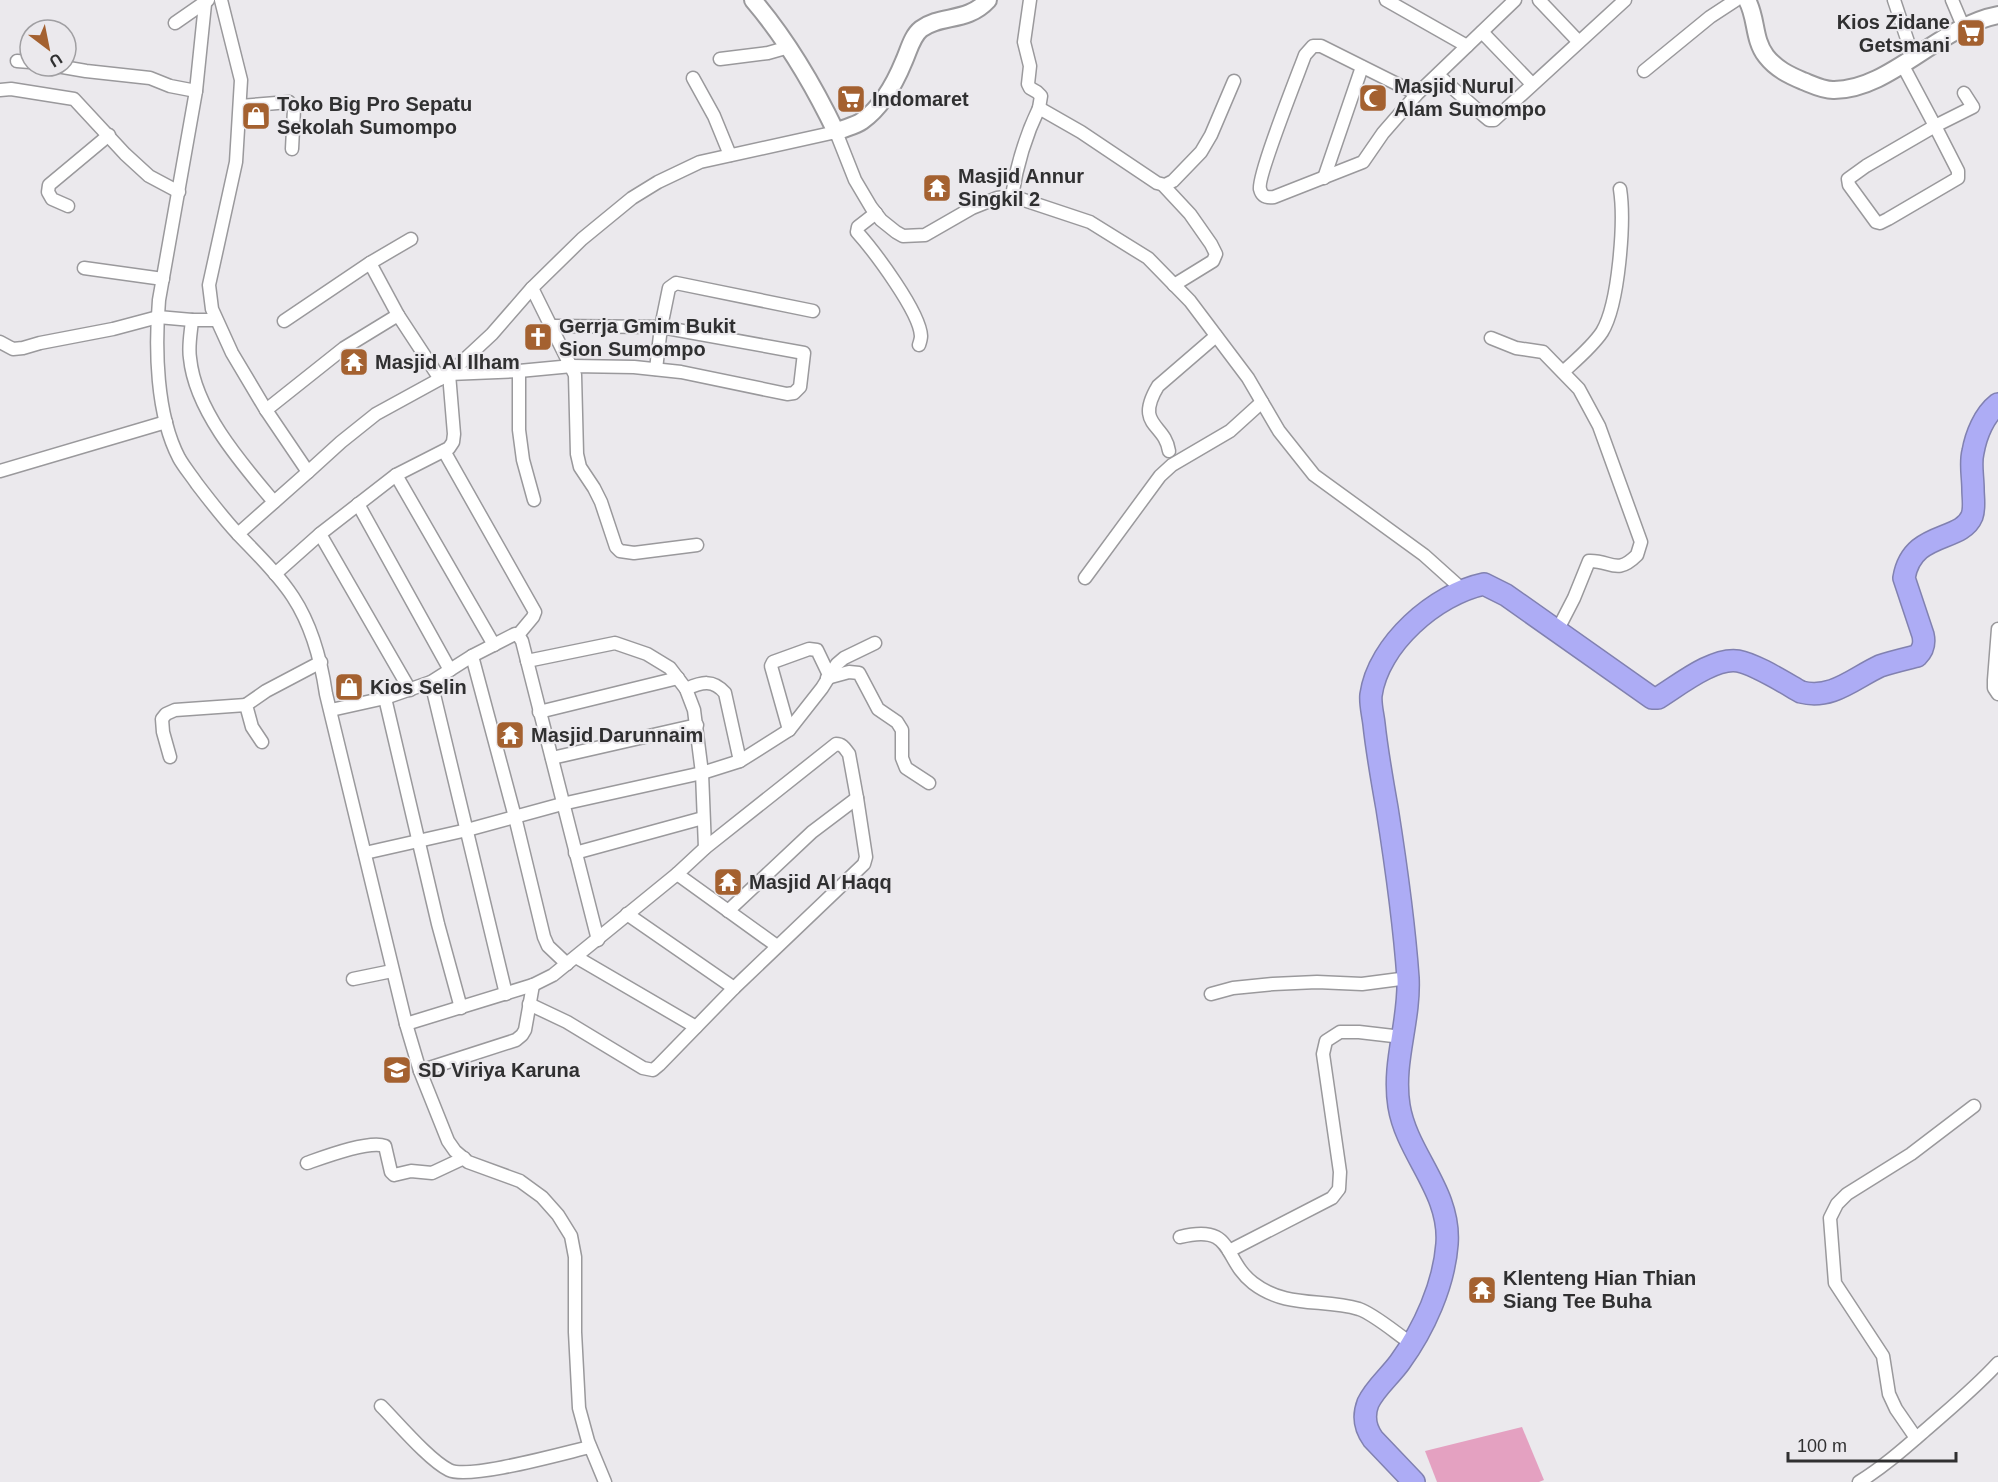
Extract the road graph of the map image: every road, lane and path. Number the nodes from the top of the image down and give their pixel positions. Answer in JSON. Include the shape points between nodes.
{"nodes":[{"id":1,"x":221,"y":0,"type":"edge"},
{"id":2,"x":753,"y":0,"type":"edge"},
{"id":3,"x":988,"y":0,"type":"edge"},
{"id":4,"x":1030,"y":0,"type":"edge"},
{"id":5,"x":1386,"y":0,"type":"edge"},
{"id":6,"x":1515,"y":0,"type":"edge"},
{"id":7,"x":1539,"y":0,"type":"edge"},
{"id":8,"x":1625,"y":0,"type":"edge"},
{"id":9,"x":1736,"y":0,"type":"edge"},
{"id":10,"x":1748,"y":0,"type":"edge"},
{"id":11,"x":1894,"y":0,"type":"edge"},
{"id":12,"x":1952,"y":0,"type":"edge"},
{"id":13,"x":207,"y":2,"type":"edge"},
{"id":14,"x":1998,"y":15,"type":"edge"},
{"id":15,"x":175,"y":23,"type":"dead end"},
{"id":16,"x":1963,"y":26,"type":"junction"},
{"id":17,"x":1482,"y":32,"type":"junction"},
{"id":18,"x":1578,"y":41,"type":"junction"},
{"id":19,"x":1467,"y":46,"type":"junction"},
{"id":20,"x":789,"y":47,"type":"junction"},
{"id":21,"x":720,"y":59,"type":"dead end"},
{"id":22,"x":1908,"y":60,"type":"junction"},
{"id":23,"x":1362,"y":66,"type":"junction"},
{"id":24,"x":78,"y":70,"type":"edge"},
{"id":25,"x":1644,"y":71,"type":"dead end"},
{"id":26,"x":1438,"y":75,"type":"junction"},
{"id":27,"x":693,"y":78,"type":"dead end"},
{"id":28,"x":1234,"y":81,"type":"dead end"},
{"id":29,"x":1532,"y":84,"type":"junction"},
{"id":30,"x":0,"y":90,"type":"edge"},
{"id":31,"x":196,"y":91,"type":"junction"},
{"id":32,"x":1964,"y":93,"type":"dead end"},
{"id":33,"x":1417,"y":94,"type":"junction"},
{"id":34,"x":240,"y":106,"type":"junction"},
{"id":35,"x":1039,"y":108,"type":"junction"},
{"id":36,"x":1935,"y":126,"type":"junction"},
{"id":37,"x":836,"y":132,"type":"junction"},
{"id":38,"x":109,"y":135,"type":"junction"},
{"id":39,"x":292,"y":149,"type":"dead end"},
{"id":40,"x":730,"y":155,"type":"junction"},
{"id":41,"x":1324,"y":178,"type":"junction"},
{"id":42,"x":1163,"y":185,"type":"junction"},
{"id":43,"x":1620,"y":189,"type":"dead end"},
{"id":44,"x":179,"y":192,"type":"junction"},
{"id":45,"x":1012,"y":196,"type":"junction"},
{"id":46,"x":68,"y":206,"type":"dead end"},
{"id":47,"x":876,"y":213,"type":"junction"},
{"id":48,"x":411,"y":239,"type":"dead end"},
{"id":49,"x":370,"y":263,"type":"junction"},
{"id":50,"x":84,"y":268,"type":"dead end"},
{"id":51,"x":163,"y":279,"type":"junction"},
{"id":52,"x":1174,"y":285,"type":"junction"},
{"id":53,"x":532,"y":288,"type":"junction"},
{"id":54,"x":813,"y":311,"type":"dead end"},
{"id":55,"x":398,"y":315,"type":"junction"},
{"id":56,"x":158,"y":318,"type":"junction"},
{"id":57,"x":192,"y":320,"type":"junction"},
{"id":58,"x":216,"y":320,"type":"junction"},
{"id":59,"x":284,"y":321,"type":"dead end"},
{"id":60,"x":552,"y":326,"type":"junction"},
{"id":61,"x":661,"y":327,"type":"junction"},
{"id":62,"x":1216,"y":336,"type":"junction"},
{"id":63,"x":1491,"y":338,"type":"dead end"},
{"id":64,"x":0,"y":342,"type":"edge"},
{"id":65,"x":919,"y":345,"type":"dead end"},
{"id":66,"x":572,"y":366,"type":"junction"},
{"id":67,"x":656,"y":369,"type":"junction"},
{"id":68,"x":519,"y":371,"type":"junction"},
{"id":69,"x":1563,"y":372,"type":"junction"},
{"id":70,"x":444,"y":377,"type":"junction"},
{"id":71,"x":1262,"y":402,"type":"junction"},
{"id":72,"x":1998,"y":404,"type":"edge"},
{"id":73,"x":266,"y":410,"type":"junction"},
{"id":74,"x":166,"y":422,"type":"junction"},
{"id":75,"x":444,"y":451,"type":"junction"},
{"id":76,"x":1169,"y":451,"type":"dead end"},
{"id":77,"x":0,"y":471,"type":"edge"},
{"id":78,"x":308,"y":472,"type":"junction"},
{"id":79,"x":396,"y":475,"type":"junction"},
{"id":80,"x":534,"y":500,"type":"dead end"},
{"id":81,"x":274,"y":502,"type":"junction"},
{"id":82,"x":358,"y":504,"type":"junction"},
{"id":83,"x":238,"y":534,"type":"junction"},
{"id":84,"x":320,"y":534,"type":"junction"},
{"id":85,"x":697,"y":545,"type":"dead end"},
{"id":86,"x":275,"y":574,"type":"junction"},
{"id":87,"x":1085,"y":578,"type":"dead end"},
{"id":88,"x":1463,"y":590,"type":"junction"},
{"id":89,"x":1998,"y":629,"type":"edge"},
{"id":90,"x":1557,"y":631,"type":"junction"},
{"id":91,"x":518,"y":635,"type":"junction"},
{"id":92,"x":875,"y":643,"type":"dead end"},
{"id":93,"x":494,"y":645,"type":"junction"},
{"id":94,"x":472,"y":656,"type":"junction"},
{"id":95,"x":526,"y":661,"type":"junction"},
{"id":96,"x":321,"y":663,"type":"junction"},
{"id":97,"x":450,"y":670,"type":"junction"},
{"id":98,"x":828,"y":677,"type":"junction"},
{"id":99,"x":678,"y":678,"type":"junction"},
{"id":100,"x":431,"y":682,"type":"junction"},
{"id":101,"x":686,"y":689,"type":"junction"},
{"id":102,"x":410,"y":690,"type":"junction"},
{"id":103,"x":1998,"y":694,"type":"edge"},
{"id":104,"x":385,"y":698,"type":"junction"},
{"id":105,"x":246,"y":705,"type":"junction"},
{"id":106,"x":331,"y":710,"type":"junction"},
{"id":107,"x":539,"y":712,"type":"junction"},
{"id":108,"x":697,"y":725,"type":"junction"},
{"id":109,"x":789,"y":730,"type":"junction"},
{"id":110,"x":262,"y":742,"type":"dead end"},
{"id":111,"x":170,"y":757,"type":"dead end"},
{"id":112,"x":552,"y":758,"type":"junction"},
{"id":113,"x":740,"y":761,"type":"junction"},
{"id":114,"x":702,"y":773,"type":"junction"},
{"id":115,"x":929,"y":783,"type":"dead end"},
{"id":116,"x":857,"y":798,"type":"junction"},
{"id":117,"x":562,"y":804,"type":"junction"},
{"id":118,"x":515,"y":817,"type":"junction"},
{"id":119,"x":704,"y":818,"type":"junction"},
{"id":120,"x":467,"y":830,"type":"junction"},
{"id":121,"x":418,"y":840,"type":"junction"},
{"id":122,"x":705,"y":848,"type":"junction"},
{"id":123,"x":365,"y":853,"type":"junction"},
{"id":124,"x":575,"y":853,"type":"junction"},
{"id":125,"x":677,"y":874,"type":"junction"},
{"id":126,"x":728,"y":911,"type":"junction"},
{"id":127,"x":627,"y":914,"type":"junction"},
{"id":128,"x":598,"y":940,"type":"junction"},
{"id":129,"x":777,"y":946,"type":"junction"},
{"id":130,"x":572,"y":961,"type":"junction"},
{"id":131,"x":392,"y":971,"type":"junction"},
{"id":132,"x":1408,"y":978,"type":"junction"},
{"id":133,"x":353,"y":979,"type":"dead end"},
{"id":134,"x":533,"y":986,"type":"junction"},
{"id":135,"x":734,"y":988,"type":"junction"},
{"id":136,"x":506,"y":994,"type":"junction"},
{"id":137,"x":1211,"y":994,"type":"dead end"},
{"id":138,"x":529,"y":1004,"type":"junction"},
{"id":139,"x":461,"y":1008,"type":"junction"},
{"id":140,"x":406,"y":1024,"type":"junction"},
{"id":141,"x":696,"y":1027,"type":"junction"},
{"id":142,"x":1402,"y":1037,"type":"junction"},
{"id":143,"x":420,"y":1071,"type":"junction"},
{"id":144,"x":1974,"y":1107,"type":"dead end"},
{"id":145,"x":464,"y":1158,"type":"junction"},
{"id":146,"x":307,"y":1163,"type":"dead end"},
{"id":147,"x":1180,"y":1237,"type":"dead end"},
{"id":148,"x":1229,"y":1251,"type":"junction"},
{"id":149,"x":1412,"y":1344,"type":"junction"},
{"id":150,"x":1998,"y":1363,"type":"edge"},
{"id":151,"x":381,"y":1406,"type":"dead end"},
{"id":152,"x":1916,"y":1438,"type":"junction"},
{"id":153,"x":590,"y":1447,"type":"junction"},
{"id":154,"x":605,"y":1482,"type":"edge"},
{"id":155,"x":1413,"y":1482,"type":"edge"},
{"id":156,"x":1859,"y":1482,"type":"edge"}],
"edges":[{"from":1,"to":34,"type":"street","via":[[241,80]]},
{"from":2,"to":20,"type":"street"},
{"from":3,"to":37,"type":"street","via":[[970,14],[920,30],[891,90],[861,121]]},
{"from":4,"to":35,"type":"street","via":[[1024,42],[1030,66],[1028,84],[1041,96]]},
{"from":5,"to":19,"type":"street"},
{"from":6,"to":17,"type":"street"},
{"from":7,"to":18,"type":"street"},
{"from":8,"to":18,"type":"street"},
{"from":9,"to":25,"type":"street"},
{"from":10,"to":22,"type":"street","via":[[1764,54],[1780,70],[1820,88],[1865,85]]},
{"from":11,"to":22,"type":"street"},
{"from":12,"to":16,"type":"street"},
{"from":13,"to":15,"type":"street"},
{"from":13,"to":31,"type":"street"},
{"from":14,"to":16,"type":"street"},
{"from":16,"to":22,"type":"street"},
{"from":17,"to":19,"type":"street"},
{"from":17,"to":29,"type":"street"},
{"from":18,"to":29,"type":"street"},
{"from":19,"to":26,"type":"street"},
{"from":20,"to":21,"type":"street"},
{"from":20,"to":37,"type":"street"},
{"from":22,"to":36,"type":"street"},
{"from":23,"to":33,"type":"street"},
{"from":23,"to":41,"type":"street"},
{"from":23,"to":41,"type":"street","via":[[1321,46],[1310,48],[1259,185],[1262,194],[1274,197]]},
{"from":24,"to":31,"type":"street","via":[[150,78]]},
{"from":26,"to":29,"type":"street","via":[[1489,120],[1494,120]]},
{"from":26,"to":33,"type":"street"},
{"from":27,"to":40,"type":"street"},
{"from":28,"to":42,"type":"street","via":[[1201,152],[1170,183]]},
{"from":30,"to":38,"type":"street","via":[[74,99]]},
{"from":31,"to":44,"type":"street"},
{"from":32,"to":36,"type":"street","via":[[1973,106]]},
{"from":33,"to":41,"type":"street","via":[[1363,162]]},
{"from":34,"to":39,"type":"street","via":[[289,102],[294,109]]},
{"from":34,"to":58,"type":"street","via":[[236,162],[209,285]]},
{"from":35,"to":42,"type":"street"},
{"from":35,"to":45,"type":"street","via":[[1023,142]]},
{"from":36,"to":36,"type":"street","via":[[1958,178],[1894,216],[1876,222],[1848,178]]},
{"from":37,"to":40,"type":"street"},
{"from":37,"to":47,"type":"street","via":[[855,180]]},
{"from":38,"to":44,"type":"street","via":[[149,176]]},
{"from":38,"to":46,"type":"street","via":[[49,185],[52,199]]},
{"from":40,"to":53,"type":"street","via":[[680,170],[632,198]]},
{"from":42,"to":52,"type":"street","via":[[1190,214],[1216,254],[1213,261]]},
{"from":43,"to":69,"type":"street","via":[[1621,249],[1608,317],[1600,334]]},
{"from":44,"to":51,"type":"street"},
{"from":45,"to":47,"type":"street","via":[[972,208],[925,235],[913,237],[896,232]]},
{"from":45,"to":52,"type":"street","via":[[1090,222],[1148,258]]},
{"from":47,"to":65,"type":"street","via":[[857,232],[890,274],[914,316],[921,336]]},
{"from":48,"to":49,"type":"street"},
{"from":49,"to":55,"type":"street"},
{"from":49,"to":59,"type":"street"},
{"from":50,"to":51,"type":"street"},
{"from":51,"to":56,"type":"street"},
{"from":52,"to":62,"type":"street"},
{"from":53,"to":60,"type":"street"},
{"from":53,"to":70,"type":"street","via":[[492,334]]},
{"from":54,"to":61,"type":"street","via":[[676,283],[669,288]]},
{"from":55,"to":70,"type":"street"},
{"from":55,"to":73,"type":"street","via":[[344,348]]},
{"from":56,"to":57,"type":"street"},
{"from":56,"to":64,"type":"street","via":[[23,348],[13,349]]},
{"from":56,"to":74,"type":"street","via":[[160,385]]},
{"from":57,"to":58,"type":"street"},
{"from":57,"to":81,"type":"street","via":[[189,356],[200,396],[231,450]]},
{"from":58,"to":73,"type":"street"},
{"from":60,"to":61,"type":"street"},
{"from":60,"to":66,"type":"street"},
{"from":61,"to":67,"type":"street"},
{"from":61,"to":67,"type":"street","via":[[804,352],[800,387],[787,394]]},
{"from":62,"to":71,"type":"street"},
{"from":62,"to":76,"type":"street","via":[[1158,386],[1153,396],[1150,420]]},
{"from":63,"to":69,"type":"street","via":[[1516,348],[1543,352]]},
{"from":66,"to":67,"type":"street"},
{"from":66,"to":68,"type":"street"},
{"from":66,"to":85,"type":"street","via":[[580,467],[601,502],[616,547],[634,553]]},
{"from":68,"to":70,"type":"street"},
{"from":68,"to":80,"type":"street","via":[[519,430]]},
{"from":69,"to":90,"type":"street","via":[[1595,416],[1641,544],[1635,557],[1620,566],[1589,561]]},
{"from":70,"to":75,"type":"street","via":[[454,434],[453,442]]},
{"from":70,"to":78,"type":"street","via":[[376,414]]},
{"from":71,"to":87,"type":"street","via":[[1230,431],[1160,476]]},
{"from":71,"to":88,"type":"street","via":[[1314,475],[1424,555]]},
{"from":72,"to":90,"type":"highway","via":[[1983,422],[1972,453],[1972,515],[1965,525],[1921,547],[1912,555],[1905,571],[1925,641],[1917,656],[1881,666],[1843,687],[1816,694],[1801,692],[1743,663],[1723,662],[1656,698]]},
{"from":73,"to":78,"type":"street"},
{"from":74,"to":77,"type":"street"},
{"from":74,"to":83,"type":"street","via":[[179,459]]},
{"from":75,"to":79,"type":"street"},
{"from":75,"to":91,"type":"street","via":[[535,612]]},
{"from":78,"to":81,"type":"street"},
{"from":79,"to":82,"type":"street"},
{"from":79,"to":93,"type":"street"},
{"from":81,"to":83,"type":"street"},
{"from":82,"to":84,"type":"street"},
{"from":82,"to":97,"type":"street"},
{"from":83,"to":86,"type":"street"},
{"from":84,"to":86,"type":"street"},
{"from":84,"to":102,"type":"street"},
{"from":86,"to":96,"type":"street","via":[[301,612]]},
{"from":88,"to":90,"type":"highway","via":[[1484,584],[1496,589]]},
{"from":88,"to":132,"type":"highway","via":[[1421,616],[1402,634],[1389,650],[1371,696],[1400,882]]},
{"from":89,"to":103,"type":"street","via":[[1994,680]]},
{"from":91,"to":93,"type":"street"},
{"from":91,"to":95,"type":"street"},
{"from":92,"to":98,"type":"street","via":[[844,658]]},
{"from":93,"to":94,"type":"street"},
{"from":94,"to":97,"type":"street"},
{"from":94,"to":118,"type":"street"},
{"from":95,"to":99,"type":"street","via":[[615,643],[659,660]]},
{"from":95,"to":107,"type":"street"},
{"from":96,"to":105,"type":"street"},
{"from":96,"to":106,"type":"street"},
{"from":97,"to":100,"type":"street"},
{"from":98,"to":109,"type":"street"},
{"from":98,"to":109,"type":"street","via":[[817,650],[809,649],[773,663]]},
{"from":98,"to":115,"type":"street","via":[[860,673],[878,709],[902,730],[906,768]]},
{"from":99,"to":101,"type":"street"},
{"from":99,"to":107,"type":"street"},
{"from":100,"to":102,"type":"street"},
{"from":100,"to":120,"type":"street"},
{"from":101,"to":108,"type":"street"},
{"from":101,"to":113,"type":"street","via":[[711,682],[725,693]]},
{"from":102,"to":104,"type":"street"},
{"from":104,"to":106,"type":"street"},
{"from":104,"to":121,"type":"street"},
{"from":105,"to":110,"type":"street","via":[[252,727]]},
{"from":105,"to":111,"type":"street","via":[[166,714],[162,719],[163,732]]},
{"from":106,"to":123,"type":"street"},
{"from":107,"to":112,"type":"street"},
{"from":108,"to":112,"type":"street"},
{"from":108,"to":114,"type":"street"},
{"from":109,"to":113,"type":"street"},
{"from":112,"to":117,"type":"street"},
{"from":113,"to":114,"type":"street"},
{"from":114,"to":117,"type":"street"},
{"from":114,"to":119,"type":"street"},
{"from":116,"to":122,"type":"street","via":[[849,754],[836,744]]},
{"from":116,"to":126,"type":"street","via":[[812,832]]},
{"from":116,"to":129,"type":"street","via":[[864,864]]},
{"from":117,"to":118,"type":"street"},
{"from":117,"to":124,"type":"street"},
{"from":118,"to":120,"type":"street"},
{"from":118,"to":130,"type":"street","via":[[544,937],[548,946]]},
{"from":119,"to":122,"type":"street"},
{"from":119,"to":124,"type":"street"},
{"from":120,"to":121,"type":"street"},
{"from":120,"to":136,"type":"street"},
{"from":121,"to":123,"type":"street"},
{"from":121,"to":139,"type":"street"},
{"from":122,"to":125,"type":"street"},
{"from":123,"to":131,"type":"street"},
{"from":124,"to":128,"type":"street"},
{"from":125,"to":126,"type":"street"},
{"from":125,"to":127,"type":"street"},
{"from":126,"to":129,"type":"street"},
{"from":127,"to":128,"type":"street"},
{"from":127,"to":135,"type":"street"},
{"from":128,"to":130,"type":"street"},
{"from":129,"to":135,"type":"street"},
{"from":130,"to":134,"type":"street"},
{"from":130,"to":141,"type":"street"},
{"from":131,"to":133,"type":"street"},
{"from":131,"to":140,"type":"street"},
{"from":132,"to":137,"type":"street","via":[[1362,984],[1272,984]]},
{"from":132,"to":142,"type":"highway"},
{"from":134,"to":136,"type":"street"},
{"from":134,"to":138,"type":"street"},
{"from":135,"to":141,"type":"street"},
{"from":136,"to":139,"type":"street"},
{"from":138,"to":141,"type":"street","via":[[648,1070],[659,1065]]},
{"from":138,"to":143,"type":"street","via":[[525,1030],[516,1040]]},
{"from":139,"to":140,"type":"street"},
{"from":140,"to":143,"type":"street"},
{"from":142,"to":148,"type":"street","via":[[1340,1032],[1326,1041],[1323,1054],[1339,1189],[1332,1198]]},
{"from":142,"to":149,"type":"highway","via":[[1397,1060],[1399,1106],[1408,1136],[1439,1195],[1447,1235],[1430,1307]]},
{"from":143,"to":145,"type":"street","via":[[448,1141]]},
{"from":144,"to":152,"type":"street","via":[[1911,1154],[1847,1194],[1830,1218],[1835,1283],[1883,1356],[1889,1394]]},
{"from":145,"to":146,"type":"street","via":[[432,1173],[411,1171],[394,1175],[386,1146],[379,1144]]},
{"from":145,"to":153,"type":"street","via":[[520,1181],[542,1197],[571,1236],[575,1257],[579,1408]]},
{"from":147,"to":148,"type":"street","via":[[1196,1233],[1216,1236]]},
{"from":148,"to":149,"type":"street","via":[[1253,1283],[1270,1293],[1294,1301],[1360,1310]]},
{"from":149,"to":155,"type":"highway","via":[[1371,1398],[1365,1420],[1373,1439]]},
{"from":150,"to":152,"type":"street"},
{"from":151,"to":153,"type":"street","via":[[434,1458],[449,1470],[461,1473]]},
{"from":152,"to":156,"type":"street"},
{"from":153,"to":154,"type":"street"}]}
